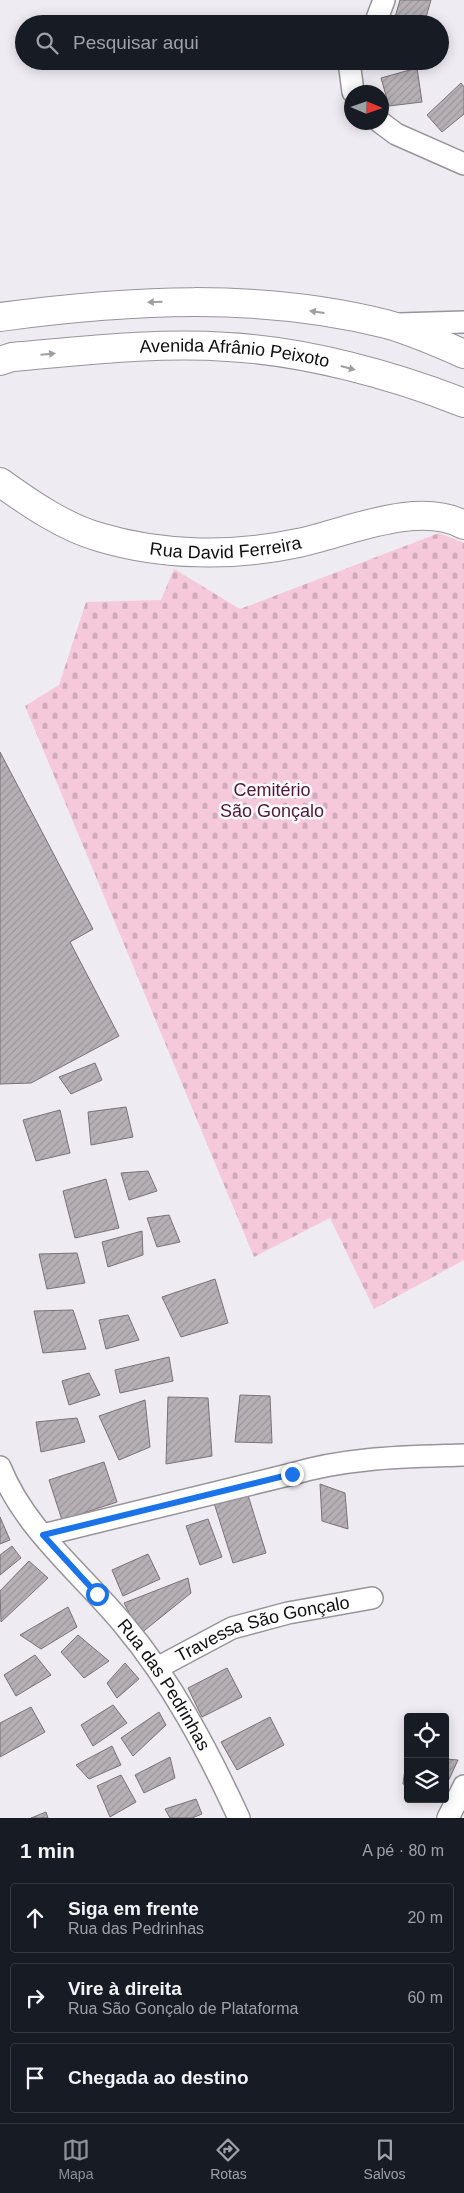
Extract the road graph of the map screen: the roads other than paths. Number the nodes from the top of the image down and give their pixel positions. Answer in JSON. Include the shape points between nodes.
{"nodes":[{"id":1,"x":384,"y":0,"type":"edge"},
{"id":2,"x":378,"y":15,"type":"edge"},
{"id":3,"x":350,"y":70,"type":"edge"},
{"id":4,"x":352,"y":85,"type":"edge"},
{"id":5,"x":389,"y":129,"type":"edge"},
{"id":6,"x":464,"y":164,"type":"edge"},
{"id":7,"x":0,"y":316,"type":"edge"},
{"id":8,"x":464,"y":322,"type":"edge"},
{"id":9,"x":386,"y":324,"type":"junction"},
{"id":10,"x":464,"y":354,"type":"edge"},
{"id":11,"x":0,"y":362,"type":"edge"},
{"id":12,"x":464,"y":403,"type":"edge"},
{"id":13,"x":0,"y":482,"type":"edge"},
{"id":14,"x":464,"y":525,"type":"edge"},
{"id":15,"x":464,"y":1455,"type":"edge"},
{"id":16,"x":0,"y":1467,"type":"edge"},
{"id":17,"x":43,"y":1535,"type":"junction"},
{"id":18,"x":372,"y":1598,"type":"dead end"},
{"id":19,"x":157,"y":1668,"type":"junction"},
{"id":20,"x":464,"y":1786,"type":"edge"},
{"id":21,"x":239,"y":1818,"type":"edge"},
{"id":22,"x":448,"y":1818,"type":"edge"}],
"edges":[{"from":1,"to":2,"type":"street"},
{"from":3,"to":4,"type":"street"},
{"from":5,"to":6,"type":"street"},
{"from":9,"to":7,"type":"main road","one_way":true,"via":[[277,307],[212,302],[105,305]]},
{"from":8,"to":9,"type":"street"},
{"from":9,"to":10,"type":"main road"},
{"from":11,"to":12,"type":"main road","name":"Avenida Afrânio Peixoto","one_way":true,"via":[[12,357],[157,346],[228,347],[341,366]]},
{"from":13,"to":14,"type":"main road","name":"Rua David Ferreira","via":[[59,519],[97,537],[149,548],[197,552],[250,551],[415,516],[438,517]]},
{"from":15,"to":17,"type":"street","via":[[322,1464]]},
{"from":16,"to":17,"type":"street","name":"Rua das Pedrinhas","via":[[22,1508]]},
{"from":17,"to":19,"type":"street","name":"Rua das Pedrinhas","via":[[124,1625]]},
{"from":18,"to":19,"type":"street","name":"Travessa São Gonçalo","via":[[288,1613],[232,1628]]},
{"from":19,"to":21,"type":"street","name":"Rua das Pedrinhas","via":[[202,1745]]},
{"from":20,"to":22,"type":"street"}]}
